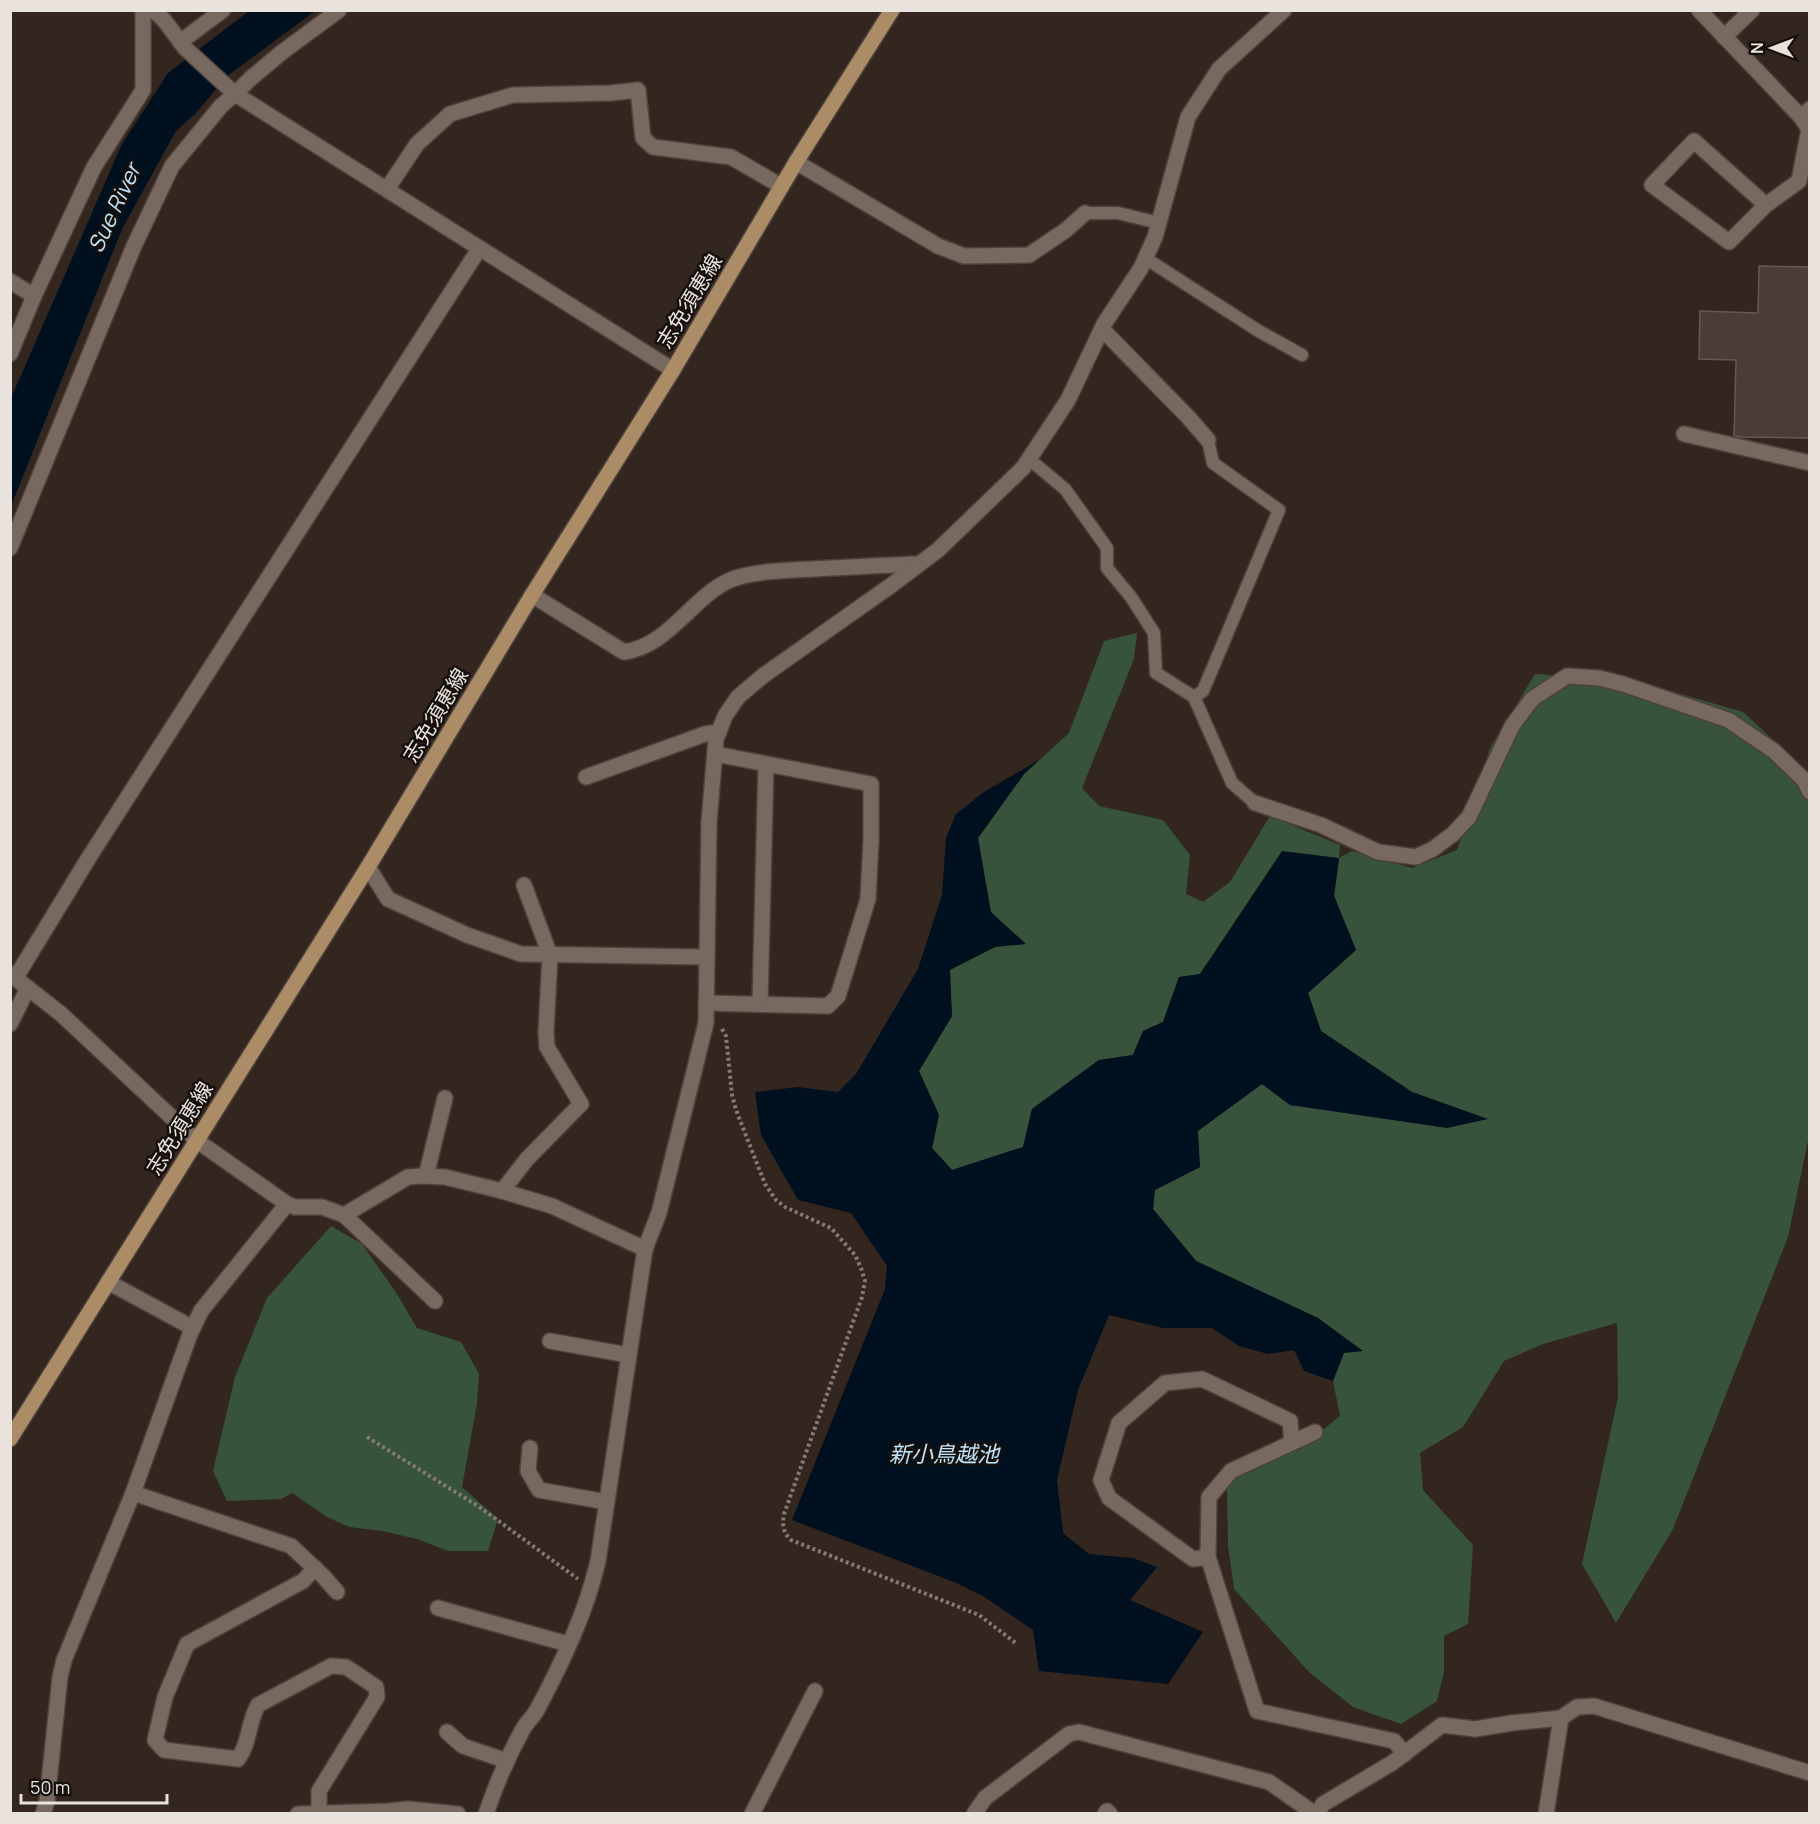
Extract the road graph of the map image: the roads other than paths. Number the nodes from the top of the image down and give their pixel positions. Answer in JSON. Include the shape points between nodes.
{"nodes":[{"id":1,"x":143,"y":10,"type":"edge"},
{"id":2,"x":153,"y":10,"type":"edge"},
{"id":3,"x":224,"y":10,"type":"edge"},
{"id":4,"x":339,"y":10,"type":"edge"},
{"id":5,"x":892,"y":10,"type":"edge"},
{"id":6,"x":1284,"y":10,"type":"edge"},
{"id":7,"x":1699,"y":10,"type":"edge"},
{"id":8,"x":1752,"y":10,"type":"edge"},
{"id":9,"x":1724,"y":37,"type":"junction"},
{"id":10,"x":182,"y":45,"type":"junction"},
{"id":11,"x":235,"y":94,"type":"junction"},
{"id":12,"x":1805,"y":113,"type":"edge"},
{"id":13,"x":796,"y":162,"type":"junction"},
{"id":14,"x":781,"y":186,"type":"junction"},
{"id":15,"x":387,"y":189,"type":"junction"},
{"id":16,"x":1766,"y":205,"type":"junction"},
{"id":17,"x":1085,"y":213,"type":"joint"},
{"id":18,"x":1159,"y":224,"type":"junction"},
{"id":19,"x":479,"y":249,"type":"junction"},
{"id":20,"x":1145,"y":258,"type":"junction"},
{"id":21,"x":10,"y":281,"type":"edge"},
{"id":22,"x":34,"y":296,"type":"junction"},
{"id":23,"x":1102,"y":329,"type":"junction"},
{"id":24,"x":10,"y":354,"type":"edge"},
{"id":25,"x":1302,"y":355,"type":"dead end"},
{"id":26,"x":673,"y":370,"type":"junction"},
{"id":27,"x":1684,"y":434,"type":"dead end"},
{"id":28,"x":1208,"y":440,"type":"joint"},
{"id":29,"x":1029,"y":459,"type":"junction"},
{"id":30,"x":1809,"y":463,"type":"edge"},
{"id":31,"x":10,"y":548,"type":"edge"},
{"id":32,"x":919,"y":564,"type":"junction"},
{"id":33,"x":532,"y":595,"type":"junction"},
{"id":34,"x":1194,"y":697,"type":"junction"},
{"id":35,"x":719,"y":732,"type":"junction"},
{"id":36,"x":715,"y":754,"type":"junction"},
{"id":37,"x":766,"y":764,"type":"junction"},
{"id":38,"x":586,"y":777,"type":"dead end"},
{"id":39,"x":1809,"y":792,"type":"edge"},
{"id":40,"x":1255,"y":803,"type":"joint"},
{"id":41,"x":368,"y":867,"type":"junction"},
{"id":42,"x":524,"y":885,"type":"dead end"},
{"id":43,"x":550,"y":955,"type":"junction"},
{"id":44,"x":706,"y":957,"type":"junction"},
{"id":45,"x":13,"y":975,"type":"edge"},
{"id":46,"x":28,"y":988,"type":"junction"},
{"id":47,"x":706,"y":1003,"type":"junction"},
{"id":48,"x":760,"y":1003,"type":"junction"},
{"id":49,"x":10,"y":1024,"type":"edge"},
{"id":50,"x":445,"y":1098,"type":"dead end"},
{"id":51,"x":196,"y":1140,"type":"junction"},
{"id":52,"x":426,"y":1176,"type":"junction"},
{"id":53,"x":502,"y":1191,"type":"junction"},
{"id":54,"x":287,"y":1204,"type":"junction"},
{"id":55,"x":344,"y":1215,"type":"junction"},
{"id":56,"x":645,"y":1249,"type":"junction"},
{"id":57,"x":108,"y":1282,"type":"junction"},
{"id":58,"x":435,"y":1301,"type":"dead end"},
{"id":59,"x":193,"y":1328,"type":"junction"},
{"id":60,"x":550,"y":1341,"type":"dead end"},
{"id":61,"x":628,"y":1355,"type":"junction"},
{"id":62,"x":1316,"y":1432,"type":"dead end"},
{"id":63,"x":10,"y":1439,"type":"edge"},
{"id":64,"x":1292,"y":1443,"type":"junction"},
{"id":65,"x":530,"y":1448,"type":"dead end"},
{"id":66,"x":133,"y":1493,"type":"junction"},
{"id":67,"x":607,"y":1502,"type":"junction"},
{"id":68,"x":1208,"y":1557,"type":"junction"},
{"id":69,"x":315,"y":1568,"type":"junction"},
{"id":70,"x":337,"y":1592,"type":"dead end"},
{"id":71,"x":438,"y":1608,"type":"dead end"},
{"id":72,"x":568,"y":1644,"type":"junction"},
{"id":73,"x":815,"y":1691,"type":"dead end"},
{"id":74,"x":1561,"y":1718,"type":"junction"},
{"id":75,"x":447,"y":1732,"type":"dead end"},
{"id":76,"x":1405,"y":1754,"type":"junction"},
{"id":77,"x":507,"y":1761,"type":"junction"},
{"id":78,"x":1809,"y":1773,"type":"edge"},
{"id":79,"x":320,"y":1812,"type":"junction"},
{"id":80,"x":43,"y":1814,"type":"edge"},
{"id":81,"x":298,"y":1814,"type":"edge"},
{"id":82,"x":458,"y":1814,"type":"edge"},
{"id":83,"x":486,"y":1814,"type":"edge"},
{"id":84,"x":752,"y":1814,"type":"edge"},
{"id":85,"x":974,"y":1814,"type":"edge"},
{"id":86,"x":1105,"y":1814,"type":"edge"},
{"id":87,"x":1110,"y":1814,"type":"edge"},
{"id":88,"x":1316,"y":1814,"type":"edge"},
{"id":89,"x":1546,"y":1814,"type":"edge"}],
"edges":[{"from":1,"to":22,"type":"street","via":[[143,90],[94,167]]},
{"from":2,"to":10,"type":"street"},
{"from":3,"to":10,"type":"street"},
{"from":4,"to":11,"type":"street","via":[[250,78]]},
{"from":5,"to":13,"type":"main road","name":"志免須恵線"},
{"from":6,"to":18,"type":"street","via":[[1219,69],[1188,117]]},
{"from":7,"to":9,"type":"street"},
{"from":8,"to":9,"type":"street"},
{"from":9,"to":12,"type":"street"},
{"from":10,"to":11,"type":"street"},
{"from":11,"to":15,"type":"street"},
{"from":11,"to":31,"type":"street","via":[[172,166],[159,191]]},
{"from":12,"to":16,"type":"street","via":[[1809,129],[1799,181]]},
{"from":13,"to":14,"type":"main road","name":"志免須恵線"},
{"from":13,"to":17,"type":"street","via":[[938,246],[964,256],[1029,255]]},
{"from":14,"to":15,"type":"street","via":[[731,156],[653,147],[643,138],[638,90],[513,95],[450,114],[417,144]]},
{"from":14,"to":26,"type":"main road","name":"志免須恵線"},
{"from":15,"to":19,"type":"street"},
{"from":16,"to":16,"type":"street","via":[[1729,242],[1652,185],[1694,141]]},
{"from":17,"to":18,"type":"lane","via":[[1118,213]]},
{"from":18,"to":20,"type":"street"},
{"from":19,"to":26,"type":"street"},
{"from":19,"to":45,"type":"street"},
{"from":20,"to":23,"type":"street"},
{"from":20,"to":25,"type":"lane"},
{"from":21,"to":22,"type":"street"},
{"from":22,"to":24,"type":"street"},
{"from":23,"to":28,"type":"street"},
{"from":23,"to":29,"type":"street","via":[[1068,400]]},
{"from":26,"to":33,"type":"main road","name":"志免須恵線"},
{"from":27,"to":30,"type":"street"},
{"from":28,"to":34,"type":"lane","via":[[1213,464],[1279,510],[1203,691]]},
{"from":29,"to":32,"type":"street"},
{"from":29,"to":34,"type":"lane","via":[[1065,489],[1107,549],[1107,568],[1154,633],[1156,673]]},
{"from":32,"to":33,"type":"street","via":[[773,571],[729,580],[639,650],[624,652]]},
{"from":32,"to":35,"type":"street","via":[[764,675],[738,697],[724,716]]},
{"from":33,"to":41,"type":"main road","name":"志免須恵線"},
{"from":34,"to":40,"type":"lane","via":[[1232,783]]},
{"from":35,"to":36,"type":"street"},
{"from":35,"to":38,"type":"street"},
{"from":36,"to":37,"type":"street"},
{"from":36,"to":44,"type":"street"},
{"from":37,"to":48,"type":"street"},
{"from":37,"to":48,"type":"street","via":[[871,784],[871,840],[868,899],[838,996],[828,1005]]},
{"from":39,"to":40,"type":"street","via":[[1804,780],[1774,752],[1728,720],[1615,682],[1567,676],[1532,699],[1512,726],[1469,817],[1452,834],[1416,857],[1378,852],[1321,825]]},
{"from":41,"to":43,"type":"street","via":[[388,899],[467,935],[521,954]]},
{"from":41,"to":51,"type":"main road","name":"志免須恵線"},
{"from":42,"to":43,"type":"street"},
{"from":43,"to":44,"type":"street"},
{"from":43,"to":53,"type":"street","via":[[548,1047],[581,1104],[527,1159]]},
{"from":44,"to":47,"type":"street"},
{"from":45,"to":46,"type":"street"},
{"from":46,"to":49,"type":"street"},
{"from":46,"to":51,"type":"street","via":[[62,1014]]},
{"from":47,"to":48,"type":"street"},
{"from":47,"to":56,"type":"street","via":[[706,1023],[659,1213]]},
{"from":50,"to":52,"type":"street"},
{"from":51,"to":54,"type":"street"},
{"from":51,"to":57,"type":"main road","name":"志免須恵線"},
{"from":52,"to":53,"type":"street"},
{"from":52,"to":55,"type":"street","via":[[408,1177]]},
{"from":53,"to":56,"type":"street","via":[[552,1206]]},
{"from":54,"to":55,"type":"street","via":[[322,1207]]},
{"from":54,"to":59,"type":"street","via":[[201,1311]]},
{"from":55,"to":58,"type":"street"},
{"from":56,"to":61,"type":"street"},
{"from":57,"to":59,"type":"street"},
{"from":57,"to":63,"type":"main road","name":"志免須恵線"},
{"from":59,"to":66,"type":"street"},
{"from":60,"to":61,"type":"street"},
{"from":61,"to":67,"type":"street"},
{"from":62,"to":64,"type":"street"},
{"from":64,"to":68,"type":"street","via":[[1231,1471],[1209,1497]]},
{"from":64,"to":68,"type":"street","via":[[1290,1421],[1202,1379],[1164,1383],[1119,1423],[1101,1480],[1109,1498],[1193,1559]]},
{"from":65,"to":67,"type":"street","via":[[528,1471],[539,1490]]},
{"from":66,"to":69,"type":"street","via":[[291,1546]]},
{"from":66,"to":80,"type":"street","via":[[64,1660]]},
{"from":67,"to":72,"type":"street","via":[[591,1589]]},
{"from":68,"to":76,"type":"street","via":[[1257,1711],[1394,1741]]},
{"from":69,"to":70,"type":"street"},
{"from":69,"to":79,"type":"street","via":[[303,1581],[187,1644],[165,1697],[155,1740],[164,1750],[238,1760],[245,1750],[258,1705],[331,1666],[346,1667],[376,1687],[377,1697],[320,1791]]},
{"from":71,"to":72,"type":"street"},
{"from":72,"to":77,"type":"street","via":[[536,1712]]},
{"from":73,"to":84,"type":"street"},
{"from":74,"to":76,"type":"street","via":[[1475,1729],[1442,1725]]},
{"from":74,"to":78,"type":"street","via":[[1577,1707],[1594,1706]]},
{"from":74,"to":89,"type":"street"},
{"from":75,"to":77,"type":"street","via":[[463,1746]]},
{"from":76,"to":88,"type":"street","via":[[1323,1804]]},
{"from":77,"to":83,"type":"street"},
{"from":79,"to":81,"type":"street"},
{"from":79,"to":82,"type":"street","via":[[408,1809]]},
{"from":85,"to":88,"type":"street","via":[[985,1798],[1069,1734],[1079,1732],[1269,1782]]},
{"from":86,"to":87,"type":"street"}]}
